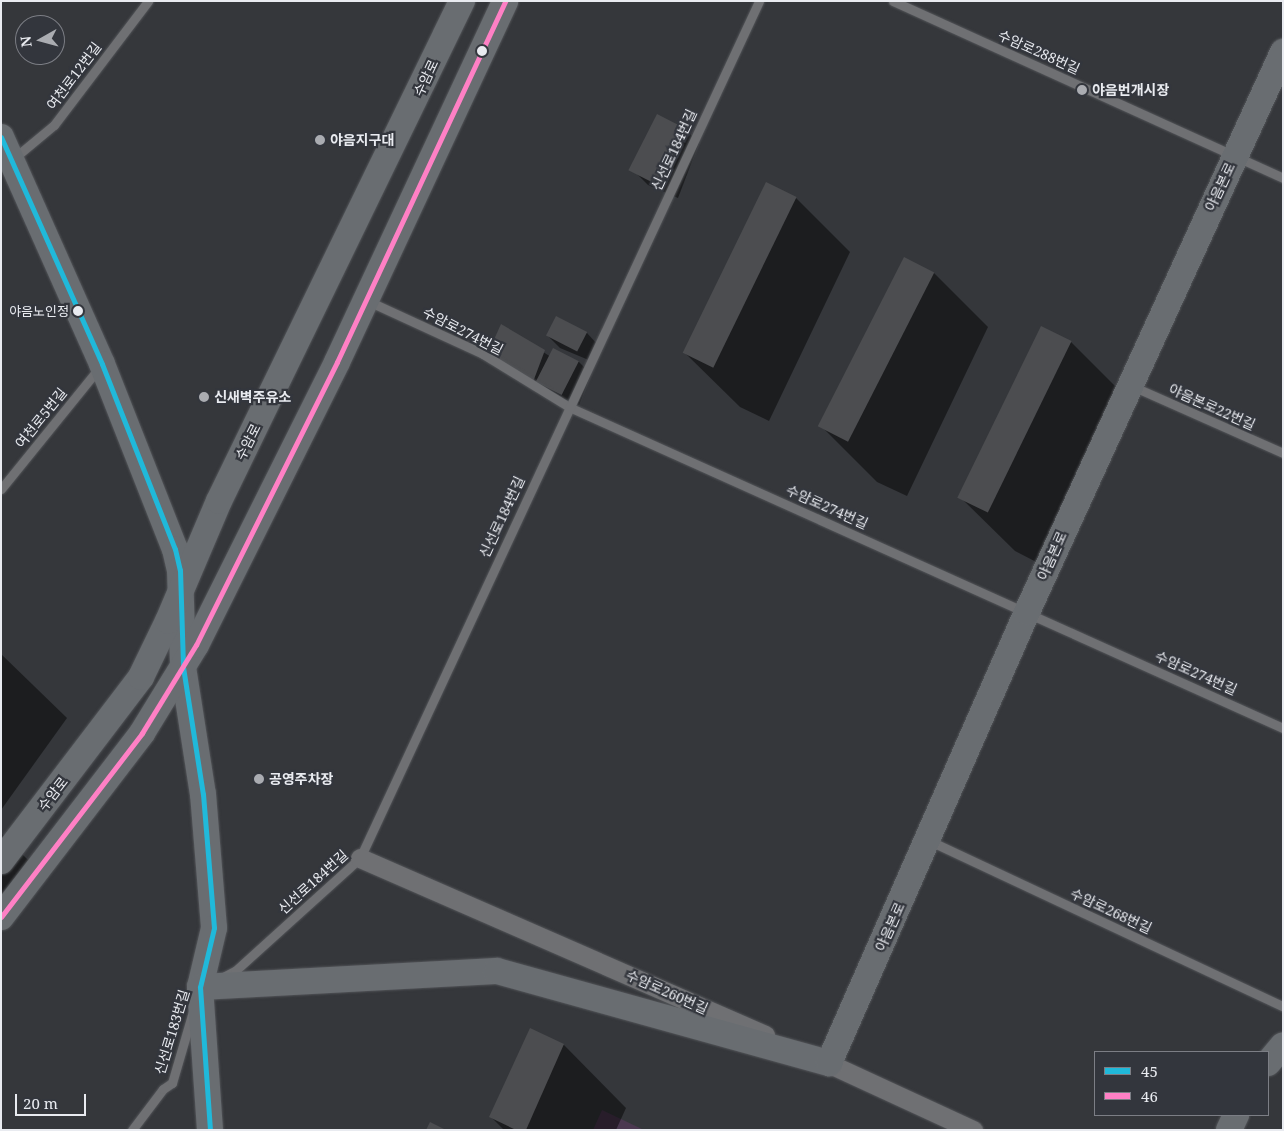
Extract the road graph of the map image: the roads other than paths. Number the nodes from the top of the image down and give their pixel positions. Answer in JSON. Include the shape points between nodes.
{"nodes":[{"id":1,"x":148,"y":1,"type":"edge"},
{"id":2,"x":462,"y":1,"type":"edge"},
{"id":3,"x":505,"y":1,"type":"edge"},
{"id":4,"x":759,"y":1,"type":"edge"},
{"id":5,"x":894,"y":1,"type":"edge"},
{"id":6,"x":1283,"y":52,"type":"edge"},
{"id":7,"x":1,"y":137,"type":"edge"},
{"id":8,"x":1234,"y":156,"type":"junction"},
{"id":9,"x":13,"y":160,"type":"junction"},
{"id":10,"x":1283,"y":178,"type":"edge"},
{"id":11,"x":366,"y":300,"type":"junction"},
{"id":12,"x":102,"y":364,"type":"junction"},
{"id":13,"x":1129,"y":385,"type":"junction"},
{"id":14,"x":569,"y":406,"type":"junction"},
{"id":15,"x":1283,"y":453,"type":"edge"},
{"id":16,"x":1,"y":489,"type":"edge"},
{"id":17,"x":181,"y":592,"type":"junction"},
{"id":18,"x":1027,"y":612,"type":"junction"},
{"id":19,"x":183,"y":667,"type":"junction"},
{"id":20,"x":1283,"y":728,"type":"edge"},
{"id":21,"x":929,"y":841,"type":"junction"},
{"id":22,"x":360,"y":858,"type":"junction"},
{"id":23,"x":1,"y":861,"type":"edge"},
{"id":24,"x":1,"y":917,"type":"edge"},
{"id":25,"x":200,"y":987,"type":"junction"},
{"id":26,"x":1283,"y":1006,"type":"edge"},
{"id":27,"x":1283,"y":1045,"type":"edge"},
{"id":28,"x":1269,"y":1062,"type":"edge"},
{"id":29,"x":829,"y":1063,"type":"junction"},
{"id":30,"x":1236,"y":1116,"type":"edge"},
{"id":31,"x":132,"y":1130,"type":"edge"},
{"id":32,"x":210,"y":1130,"type":"edge"},
{"id":33,"x":973,"y":1130,"type":"edge"},
{"id":34,"x":1229,"y":1130,"type":"edge"}],
"edges":[{"from":1,"to":9,"type":"lane","name":"여천로12번길","via":[[54,124]]},
{"from":2,"to":17,"type":"main road","name":"수암로","via":[[219,501]]},
{"from":3,"to":11,"type":"main road"},
{"from":4,"to":14,"type":"lane","name":"신선로184번길"},
{"from":5,"to":8,"type":"lane","name":"수암로288번길"},
{"from":6,"to":8,"type":"main road","name":"야음본로"},
{"from":7,"to":9,"type":"main road"},
{"from":8,"to":10,"type":"lane","name":"수암로288번길"},
{"from":8,"to":13,"type":"main road","name":"야음본로"},
{"from":9,"to":12,"type":"main road"},
{"from":11,"to":14,"type":"lane","name":"수암로274번길","via":[[482,354]]},
{"from":11,"to":19,"type":"main road","via":[[259,522]]},
{"from":12,"to":16,"type":"lane","name":"여천로5번길"},
{"from":12,"to":17,"type":"main road","via":[[170,530],[180,570]]},
{"from":13,"to":15,"type":"lane","name":"야음본로22번길"},
{"from":13,"to":18,"type":"main road","name":"야음본로"},
{"from":14,"to":18,"type":"lane","name":"수암로274번길"},
{"from":14,"to":22,"type":"lane","name":"신선로184번길"},
{"from":17,"to":19,"type":"main road"},
{"from":17,"to":23,"type":"main road","name":"수암로","via":[[141,677]]},
{"from":18,"to":20,"type":"lane","name":"수암로274번길"},
{"from":18,"to":21,"type":"main road","name":"야음본로"},
{"from":19,"to":24,"type":"main road","via":[[142,733]]},
{"from":19,"to":25,"type":"main road","via":[[203,794],[214,928]]},
{"from":21,"to":26,"type":"lane","name":"수암로268번길"},
{"from":21,"to":29,"type":"main road","name":"야음본로"},
{"from":22,"to":25,"type":"lane","name":"신선로184번길","via":[[235,972]]},
{"from":22,"to":29,"type":"street","name":"수암로260번길"},
{"from":25,"to":29,"type":"main road","via":[[496,971]]},
{"from":25,"to":31,"type":"lane","name":"신선로183번길","via":[[172,1083],[163,1089]]},
{"from":25,"to":32,"type":"main road"},
{"from":27,"to":28,"type":"main road"},
{"from":29,"to":33,"type":"street","name":"수암로260번길"},
{"from":30,"to":34,"type":"main road"}]}
